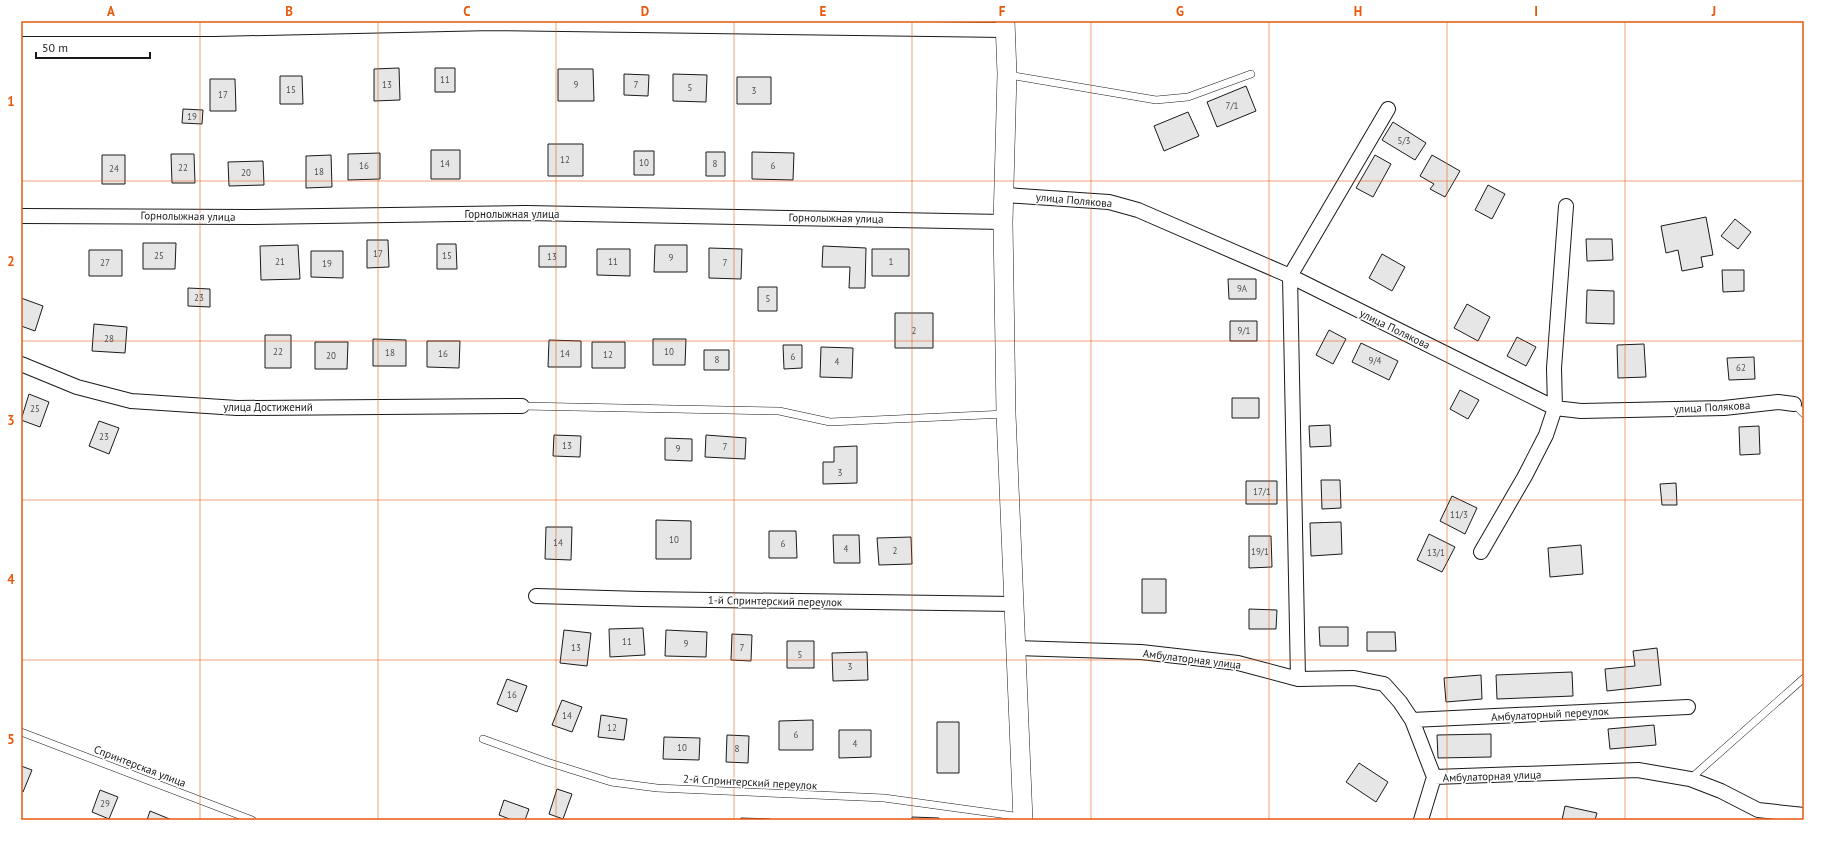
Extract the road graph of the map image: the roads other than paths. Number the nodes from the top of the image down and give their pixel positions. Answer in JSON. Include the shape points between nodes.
{"nodes":[{"id":1,"x":1005,"y":25,"type":"edge"},
{"id":2,"x":21,"y":29,"type":"edge"},
{"id":3,"x":1007,"y":74,"type":"junction"},
{"id":4,"x":1250,"y":74,"type":"dead end"},
{"id":5,"x":1388,"y":109,"type":"dead end"},
{"id":6,"x":1005,"y":195,"type":"junction"},
{"id":7,"x":1566,"y":206,"type":"dead end"},
{"id":8,"x":21,"y":216,"type":"edge"},
{"id":9,"x":1003,"y":222,"type":"junction"},
{"id":10,"x":1290,"y":276,"type":"junction"},
{"id":11,"x":21,"y":364,"type":"edge"},
{"id":12,"x":522,"y":406,"type":"joint"},
{"id":13,"x":1555,"y":408,"type":"junction"},
{"id":14,"x":1799,"y":409,"type":"edge"},
{"id":15,"x":1006,"y":414,"type":"junction"},
{"id":16,"x":1481,"y":552,"type":"dead end"},
{"id":17,"x":536,"y":596,"type":"dead end"},
{"id":18,"x":1015,"y":604,"type":"junction"},
{"id":19,"x":1016,"y":648,"type":"junction"},
{"id":20,"x":1804,"y":678,"type":"edge"},
{"id":21,"x":1298,"y":679,"type":"junction"},
{"id":22,"x":1688,"y":707,"type":"dead end"},
{"id":23,"x":1412,"y":720,"type":"junction"},
{"id":24,"x":21,"y":732,"type":"edge"},
{"id":25,"x":483,"y":739,"type":"dead end"},
{"id":26,"x":1434,"y":777,"type":"junction"},
{"id":27,"x":1690,"y":779,"type":"junction"},
{"id":28,"x":1804,"y":815,"type":"edge"},
{"id":29,"x":1023,"y":818,"type":"edge"},
{"id":30,"x":252,"y":820,"type":"edge"},
{"id":31,"x":1421,"y":820,"type":"edge"}],
"edges":[{"from":1,"to":2,"type":"street","via":[[493,23],[214,29]]},
{"from":1,"to":3,"type":"street"},
{"from":3,"to":4,"type":"lane","via":[[1156,100],[1188,96]]},
{"from":3,"to":6,"type":"street"},
{"from":5,"to":10,"type":"street"},
{"from":6,"to":9,"type":"street"},
{"from":6,"to":10,"type":"street","name":"улица Полякова","via":[[1109,202],[1138,210]]},
{"from":7,"to":13,"type":"street","via":[[1554,368]]},
{"from":8,"to":9,"type":"street","name":"Горнолыжная улица","via":[[250,217],[526,213]]},
{"from":9,"to":15,"type":"street"},
{"from":10,"to":13,"type":"street","name":"улица Полякова"},
{"from":10,"to":21,"type":"street"},
{"from":11,"to":12,"type":"street","name":"улица Достижений","via":[[77,386],[131,401],[236,408]]},
{"from":12,"to":15,"type":"lane","via":[[779,411],[830,422]]},
{"from":13,"to":14,"type":"street","name":"улица Полякова","via":[[1581,411],[1724,408],[1778,402]]},
{"from":13,"to":16,"type":"street","via":[[1546,435],[1525,476]]},
{"from":15,"to":18,"type":"street"},
{"from":17,"to":18,"type":"street","name":"1-й Спринтерский переулок"},
{"from":18,"to":19,"type":"street"},
{"from":19,"to":21,"type":"street","name":"Амбулаторная улица","via":[[1156,654],[1238,663]]},
{"from":19,"to":29,"type":"street"},
{"from":20,"to":27,"type":"lane"},
{"from":21,"to":23,"type":"street","name":"Амбулаторная улица","via":[[1354,678],[1384,684]]},
{"from":22,"to":23,"type":"street","name":"Амбулаторный переулок"},
{"from":23,"to":26,"type":"street","name":"Амбулаторная улица"},
{"from":24,"to":30,"type":"lane","name":"Спринтерская улица"},
{"from":25,"to":29,"type":"lane","name":"2-й Спринтерский переулок","via":[[611,782],[657,788],[884,798]]},
{"from":26,"to":27,"type":"street","name":"Амбулаторная улица","via":[[1638,770]]},
{"from":26,"to":31,"type":"street"},
{"from":27,"to":28,"type":"street","name":"Амбулаторная улица","via":[[1758,810]]}]}
